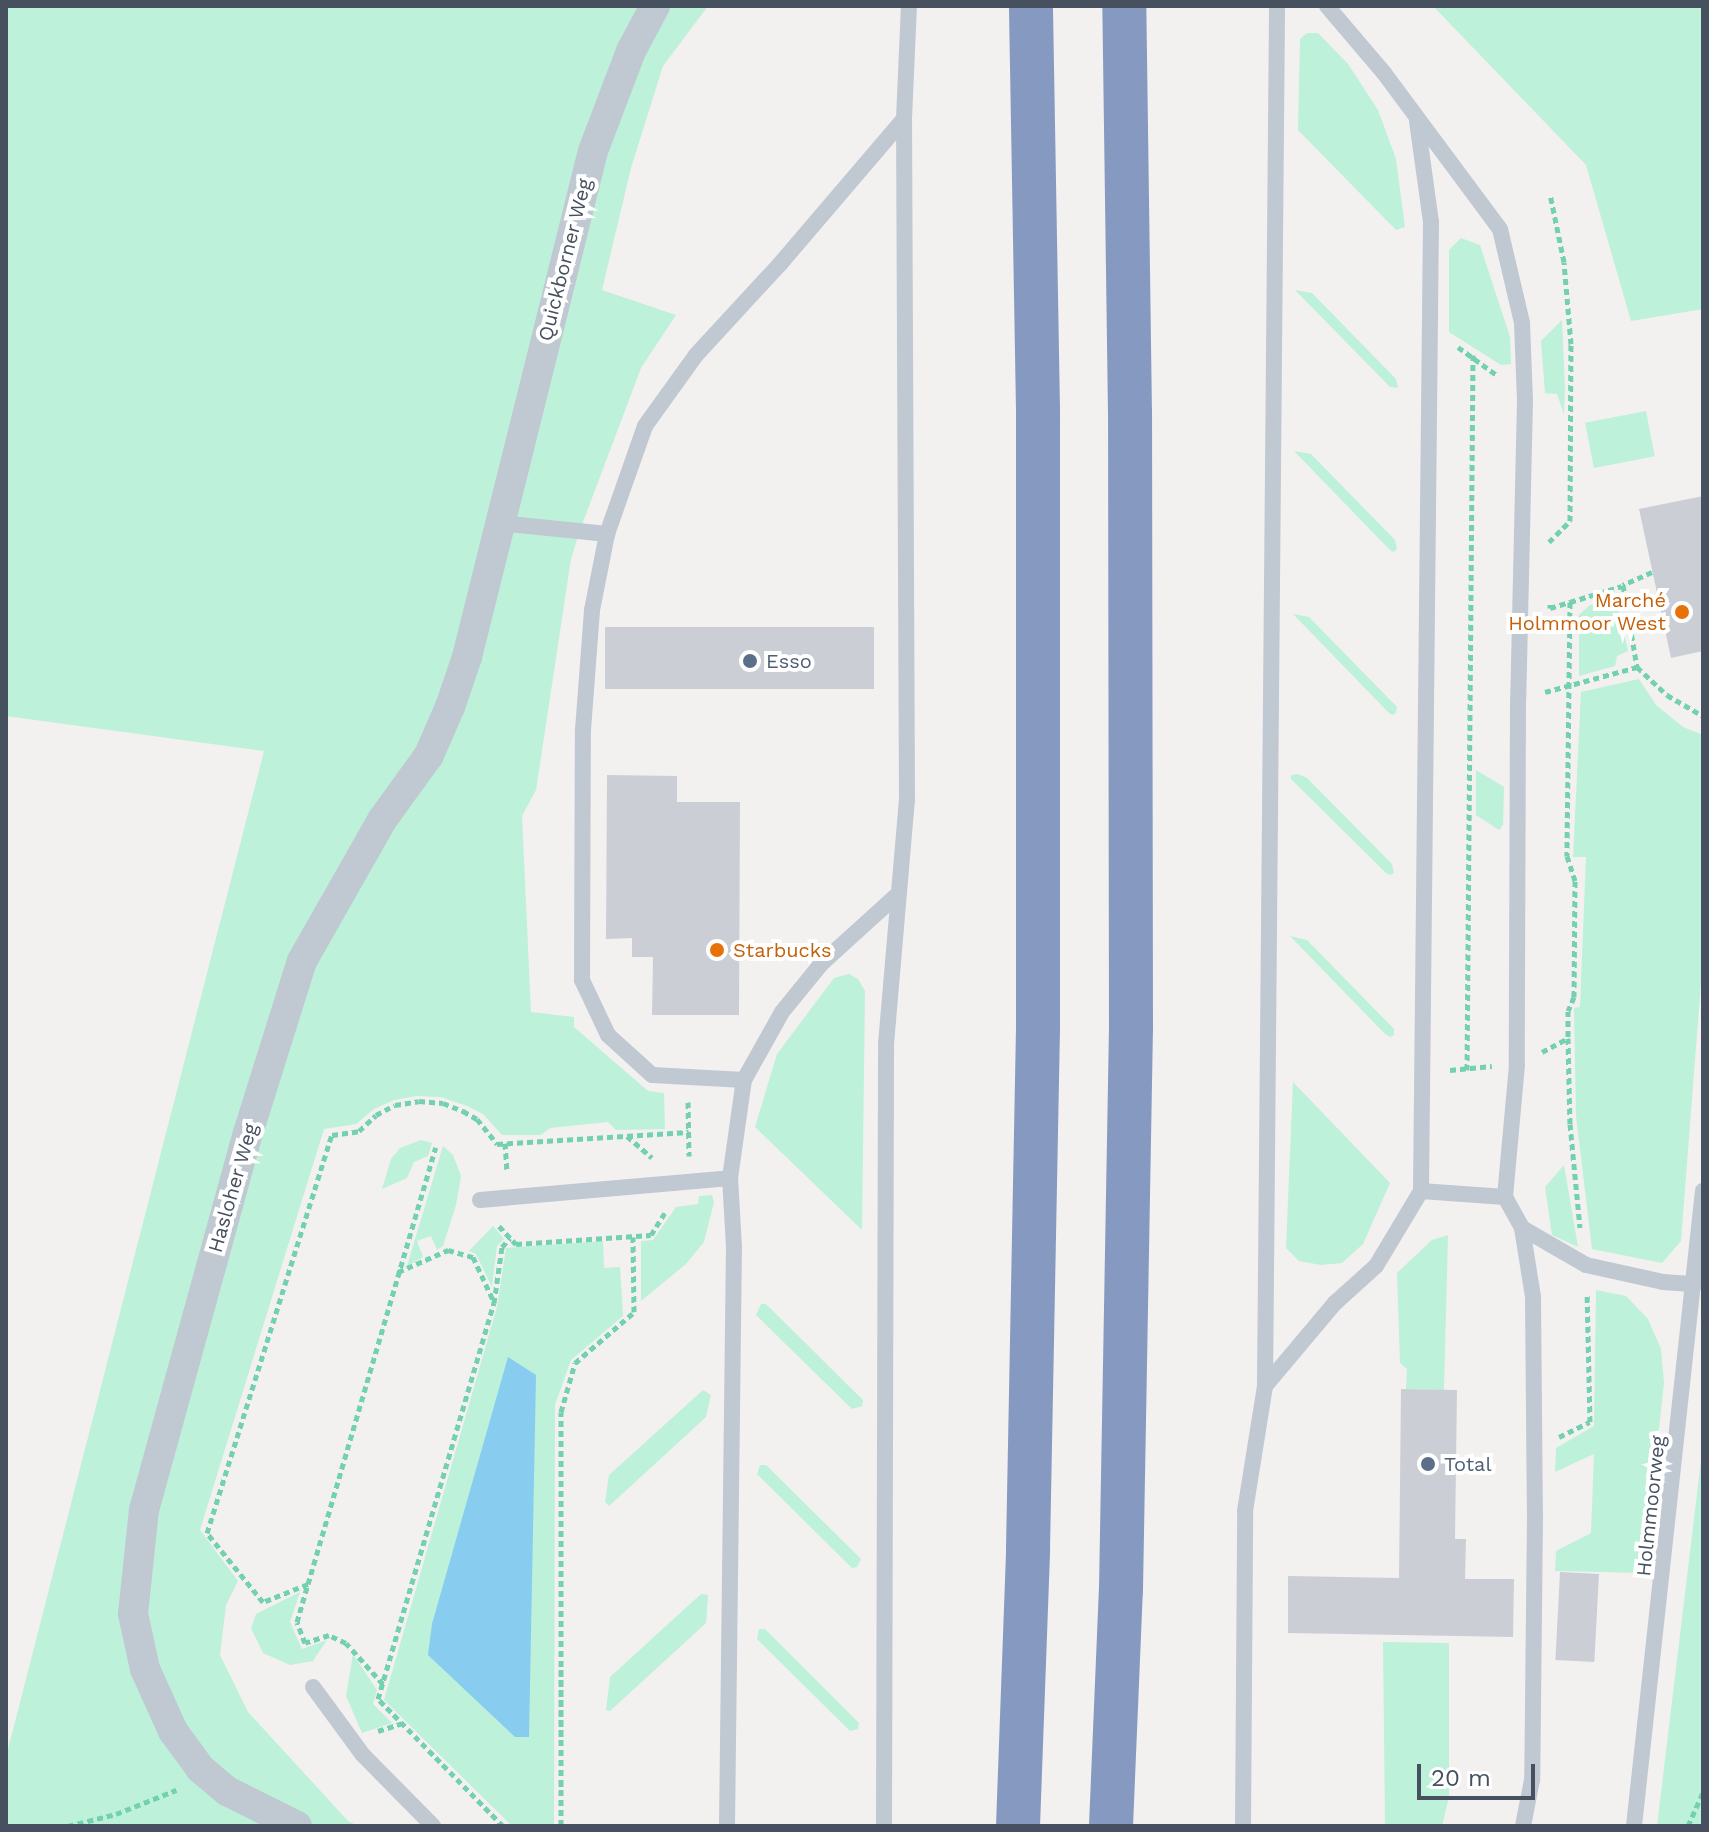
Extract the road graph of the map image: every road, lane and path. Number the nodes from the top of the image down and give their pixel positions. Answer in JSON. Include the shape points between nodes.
{"nodes":[{"id":1,"x":655,"y":6,"type":"edge"},
{"id":2,"x":909,"y":6,"type":"edge"},
{"id":3,"x":1031,"y":6,"type":"edge"},
{"id":4,"x":1124,"y":6,"type":"edge"},
{"id":5,"x":1277,"y":6,"type":"edge"},
{"id":6,"x":1327,"y":6,"type":"edge"},
{"id":7,"x":904,"y":119,"type":"junction"},
{"id":8,"x":1417,"y":120,"type":"junction"},
{"id":9,"x":1550,"y":194,"type":"dead end"},
{"id":10,"x":1429,"y":331,"type":"junction"},
{"id":11,"x":1473,"y":355,"type":"junction"},
{"id":12,"x":1525,"y":400,"type":"junction"},
{"id":13,"x":499,"y":523,"type":"junction"},
{"id":14,"x":607,"y":534,"type":"junction"},
{"id":15,"x":1548,"y":556,"type":"dead end"},
{"id":16,"x":1652,"y":572,"type":"dead end"},
{"id":17,"x":1623,"y":585,"type":"junction"},
{"id":18,"x":1549,"y":595,"type":"dead end"},
{"id":19,"x":1570,"y":602,"type":"junction"},
{"id":20,"x":1637,"y":667,"type":"junction"},
{"id":21,"x":1571,"y":684,"type":"junction"},
{"id":22,"x":1518,"y":700,"type":"junction"},
{"id":23,"x":1703,"y":716,"type":"edge"},
{"id":24,"x":897,"y":895,"type":"junction"},
{"id":25,"x":1500,"y":1065,"type":"dead end"},
{"id":26,"x":1421,"y":1069,"type":"junction"},
{"id":27,"x":1467,"y":1070,"type":"junction"},
{"id":28,"x":744,"y":1080,"type":"junction"},
{"id":29,"x":689,"y":1132,"type":"dead end"},
{"id":30,"x":436,"y":1147,"type":"dead end"},
{"id":31,"x":730,"y":1178,"type":"junction"},
{"id":32,"x":1421,"y":1191,"type":"junction"},
{"id":33,"x":1703,"y":1191,"type":"edge"},
{"id":34,"x":1505,"y":1197,"type":"junction"},
{"id":35,"x":480,"y":1200,"type":"dead end"},
{"id":36,"x":1522,"y":1228,"type":"junction"},
{"id":37,"x":633,"y":1237,"type":"dead end"},
{"id":38,"x":510,"y":1238,"type":"dead end"},
{"id":39,"x":1586,"y":1265,"type":"junction"},
{"id":40,"x":398,"y":1273,"type":"junction"},
{"id":41,"x":1695,"y":1284,"type":"junction"},
{"id":42,"x":494,"y":1303,"type":"junction"},
{"id":43,"x":1265,"y":1386,"type":"junction"},
{"id":44,"x":1534,"y":1449,"type":"junction"},
{"id":45,"x":308,"y":1584,"type":"junction"},
{"id":46,"x":383,"y":1684,"type":"junction"},
{"id":47,"x":313,"y":1687,"type":"dead end"},
{"id":48,"x":402,"y":1723,"type":"junction"},
{"id":49,"x":366,"y":1735,"type":"dead end"},
{"id":50,"x":210,"y":1776,"type":"junction"},
{"id":51,"x":1703,"y":1793,"type":"edge"},
{"id":52,"x":68,"y":1826,"type":"edge"},
{"id":53,"x":297,"y":1826,"type":"edge"},
{"id":54,"x":433,"y":1826,"type":"edge"},
{"id":55,"x":503,"y":1826,"type":"edge"},
{"id":56,"x":561,"y":1826,"type":"edge"},
{"id":57,"x":727,"y":1826,"type":"edge"},
{"id":58,"x":884,"y":1826,"type":"edge"},
{"id":59,"x":1018,"y":1826,"type":"edge"},
{"id":60,"x":1111,"y":1826,"type":"edge"},
{"id":61,"x":1243,"y":1826,"type":"edge"},
{"id":62,"x":1523,"y":1826,"type":"edge"},
{"id":63,"x":1634,"y":1826,"type":"edge"},
{"id":64,"x":1688,"y":1826,"type":"edge"}],
"edges":[{"from":1,"to":13,"type":"street","name":"Quickborner Weg","via":[[631,51],[593,151]]},
{"from":2,"to":7,"type":"lane"},
{"from":3,"to":59,"type":"highway","via":[[1038,410],[1038,1028]]},
{"from":4,"to":60,"type":"highway","via":[[1131,1028],[1121,1589]]},
{"from":5,"to":43,"type":"lane"},
{"from":6,"to":8,"type":"lane"},
{"from":7,"to":14,"type":"lane","via":[[679,378],[645,426]]},
{"from":7,"to":24,"type":"lane","via":[[907,801]]},
{"from":8,"to":10,"type":"lane","via":[[1431,222]]},
{"from":8,"to":12,"type":"lane","via":[[1500,229],[1522,323]]},
{"from":9,"to":15,"type":"path","via":[[1564,262],[1571,344],[1570,521],[1548,543]]},
{"from":10,"to":11,"type":"path"},
{"from":10,"to":26,"type":"lane"},
{"from":11,"to":12,"type":"path"},
{"from":11,"to":27,"type":"path"},
{"from":12,"to":22,"type":"lane"},
{"from":13,"to":14,"type":"lane"},
{"from":13,"to":50,"type":"street","name":"Hasloher Weg","via":[[467,657],[429,755],[382,820],[302,961],[248,1133],[144,1510],[133,1614],[145,1669],[173,1731]]},
{"from":14,"to":28,"type":"lane","via":[[592,610],[583,730],[582,980],[608,1035],[652,1075]]},
{"from":16,"to":17,"type":"path"},
{"from":17,"to":19,"type":"path"},
{"from":17,"to":20,"type":"path"},
{"from":18,"to":19,"type":"path","via":[[1550,608]]},
{"from":19,"to":21,"type":"path"},
{"from":20,"to":21,"type":"path"},
{"from":20,"to":23,"type":"path","via":[[1667,695]]},
{"from":21,"to":22,"type":"path"},
{"from":21,"to":39,"type":"path","via":[[1567,856],[1575,881],[1574,997],[1568,1011],[1570,1124]]},
{"from":22,"to":34,"type":"lane","via":[[1517,1065]]},
{"from":24,"to":28,"type":"lane","via":[[822,963],[782,1012]]},
{"from":24,"to":58,"type":"lane","via":[[886,1060]]},
{"from":25,"to":27,"type":"path"},
{"from":26,"to":27,"type":"path"},
{"from":26,"to":32,"type":"lane"},
{"from":28,"to":31,"type":"lane"},
{"from":29,"to":45,"type":"path","via":[[497,1144],[463,1111],[419,1101],[385,1110],[359,1131],[332,1135],[207,1533],[263,1602]]},
{"from":30,"to":40,"type":"path"},
{"from":31,"to":35,"type":"lane"},
{"from":31,"to":57,"type":"lane","via":[[734,1247]]},
{"from":32,"to":34,"type":"lane"},
{"from":32,"to":43,"type":"lane","via":[[1376,1266],[1335,1303]]},
{"from":33,"to":41,"type":"lane","name":"Holmmoorweg"},
{"from":34,"to":36,"type":"lane"},
{"from":36,"to":39,"type":"lane"},
{"from":36,"to":44,"type":"lane","via":[[1533,1297]]},
{"from":37,"to":56,"type":"path","via":[[634,1312],[575,1363],[561,1412]]},
{"from":38,"to":42,"type":"path","via":[[502,1247]]},
{"from":39,"to":41,"type":"lane"},
{"from":39,"to":44,"type":"path","via":[[1590,1422]]},
{"from":40,"to":42,"type":"path","via":[[448,1250],[473,1257]]},
{"from":40,"to":45,"type":"path"},
{"from":41,"to":63,"type":"lane","name":"Holmmoorweg"},
{"from":42,"to":46,"type":"path"},
{"from":43,"to":61,"type":"lane","via":[[1245,1511]]},
{"from":44,"to":62,"type":"lane","via":[[1532,1780]]},
{"from":45,"to":46,"type":"path","via":[[297,1622],[305,1643],[329,1635],[346,1643]]},
{"from":46,"to":48,"type":"path","via":[[378,1699]]},
{"from":47,"to":54,"type":"lane","via":[[363,1755]]},
{"from":48,"to":49,"type":"path"},
{"from":48,"to":55,"type":"path"},
{"from":50,"to":52,"type":"path","via":[[116,1814]]},
{"from":50,"to":53,"type":"street","name":"Hasloher Weg","via":[[227,1791]]},
{"from":51,"to":64,"type":"path"}]}
